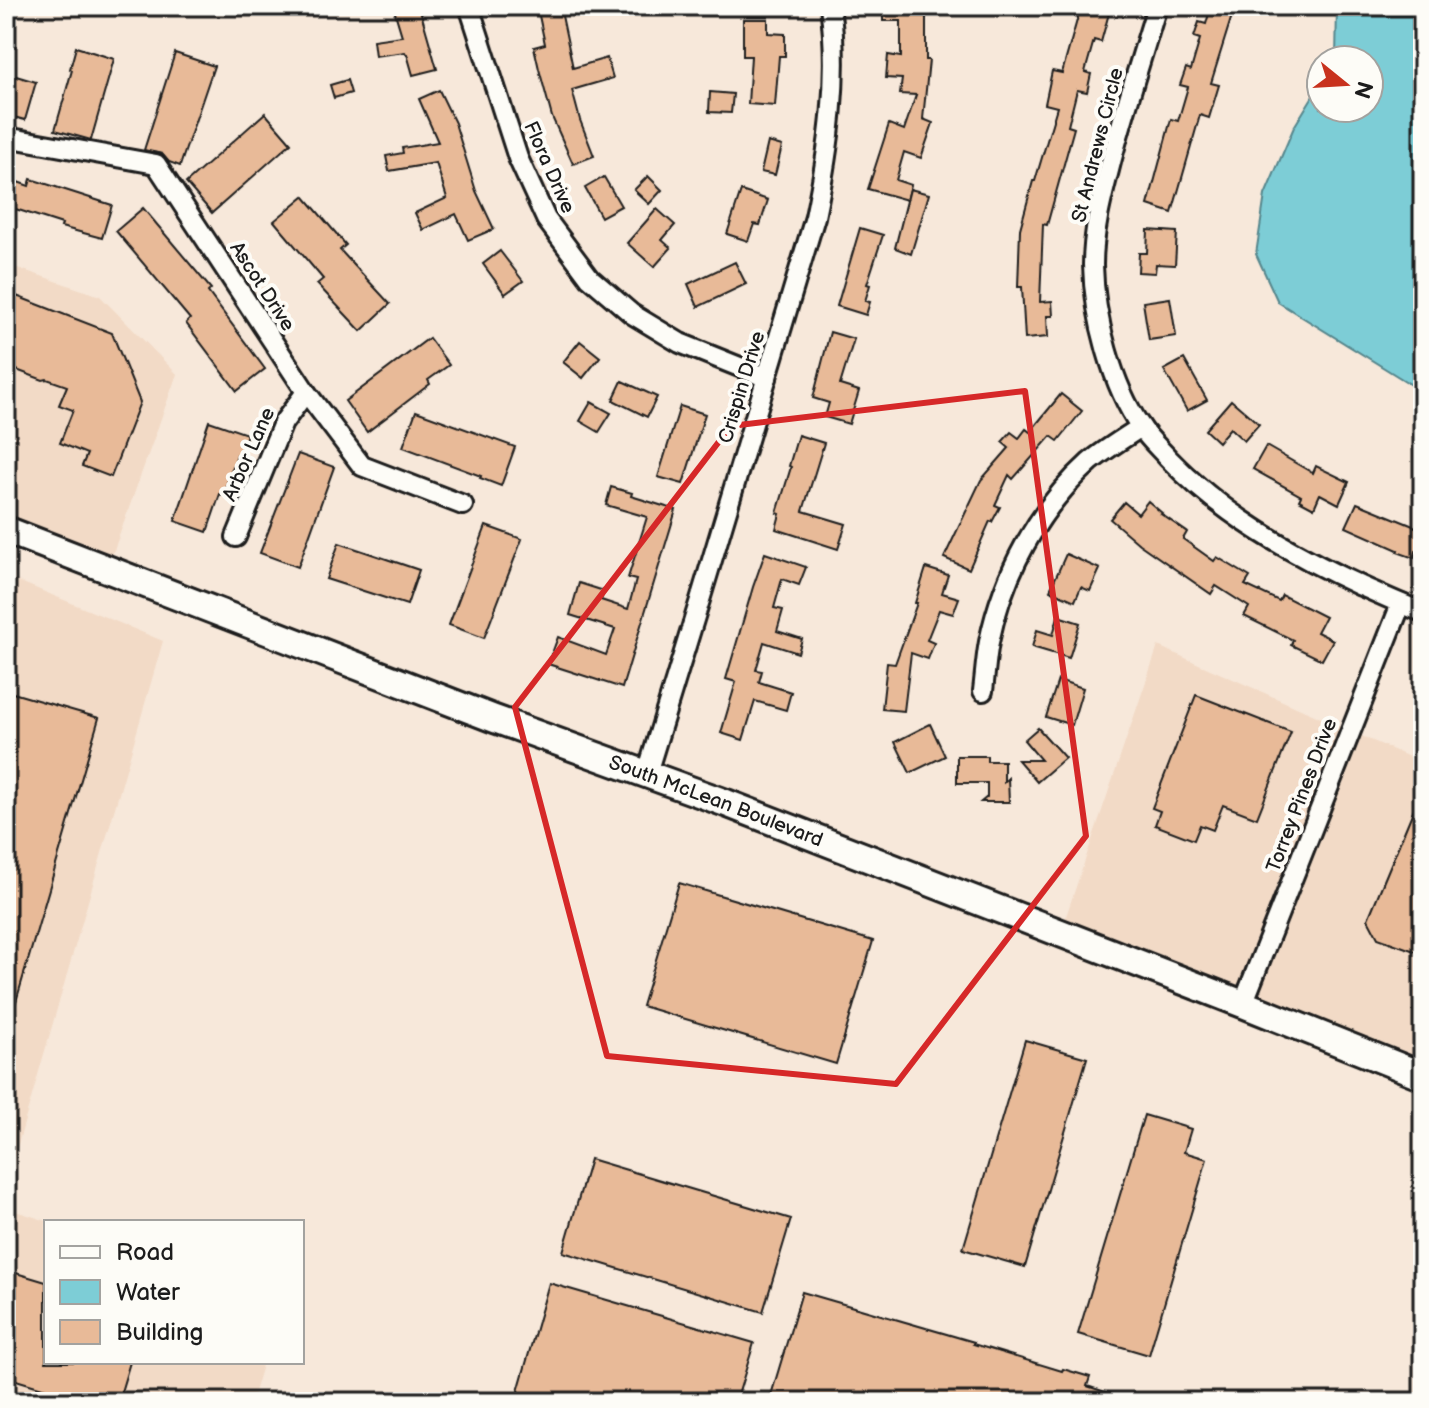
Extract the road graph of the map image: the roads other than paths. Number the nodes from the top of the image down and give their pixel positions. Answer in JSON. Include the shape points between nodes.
{"nodes":[{"id":1,"x":469,"y":6,"type":"edge"},
{"id":2,"x":830,"y":6,"type":"edge"},
{"id":3,"x":1157,"y":6,"type":"edge"},
{"id":4,"x":6,"y":137,"type":"edge"},
{"id":5,"x":767,"y":378,"type":"junction"},
{"id":6,"x":306,"y":392,"type":"junction"},
{"id":7,"x":1141,"y":427,"type":"junction"},
{"id":8,"x":463,"y":505,"type":"dead end"},
{"id":9,"x":6,"y":530,"type":"edge"},
{"id":10,"x":236,"y":537,"type":"dead end"},
{"id":11,"x":1401,"y":604,"type":"junction"},
{"id":12,"x":1423,"y":612,"type":"edge"},
{"id":13,"x":983,"y":691,"type":"dead end"},
{"id":14,"x":647,"y":773,"type":"junction"},
{"id":15,"x":1243,"y":1004,"type":"junction"},
{"id":16,"x":1423,"y":1076,"type":"edge"}],
"edges":[{"from":1,"to":5,"type":"street","name":"Flora Drive","via":[[518,158],[546,219],[590,278],[632,314],[680,343]]},
{"from":2,"to":5,"type":"street","name":"Crispin Drive","via":[[833,93],[827,158]]},
{"from":3,"to":7,"type":"street","name":"St Andrews Circle","via":[[1117,136],[1093,265],[1110,365]]},
{"from":4,"to":6,"type":"street","name":"Ascot Drive","via":[[156,164]]},
{"from":5,"to":14,"type":"street","name":"Crispin Drive"},
{"from":6,"to":8,"type":"street","name":"Ascot Drive","via":[[362,466]]},
{"from":6,"to":10,"type":"street","name":"Arbor Lane","via":[[283,423]]},
{"from":7,"to":11,"type":"street","name":"St Andrews Circle","via":[[1192,482],[1246,523]]},
{"from":7,"to":13,"type":"street","via":[[1092,461],[1028,540],[999,603]]},
{"from":9,"to":14,"type":"main road","name":"South McLean Boulevard"},
{"from":11,"to":12,"type":"street","name":"St Andrews Circle"},
{"from":11,"to":15,"type":"street","name":"Torrey Pines Drive"},
{"from":14,"to":15,"type":"main road","name":"South McLean Boulevard"},
{"from":15,"to":16,"type":"main road","name":"South McLean Boulevard"}]}
